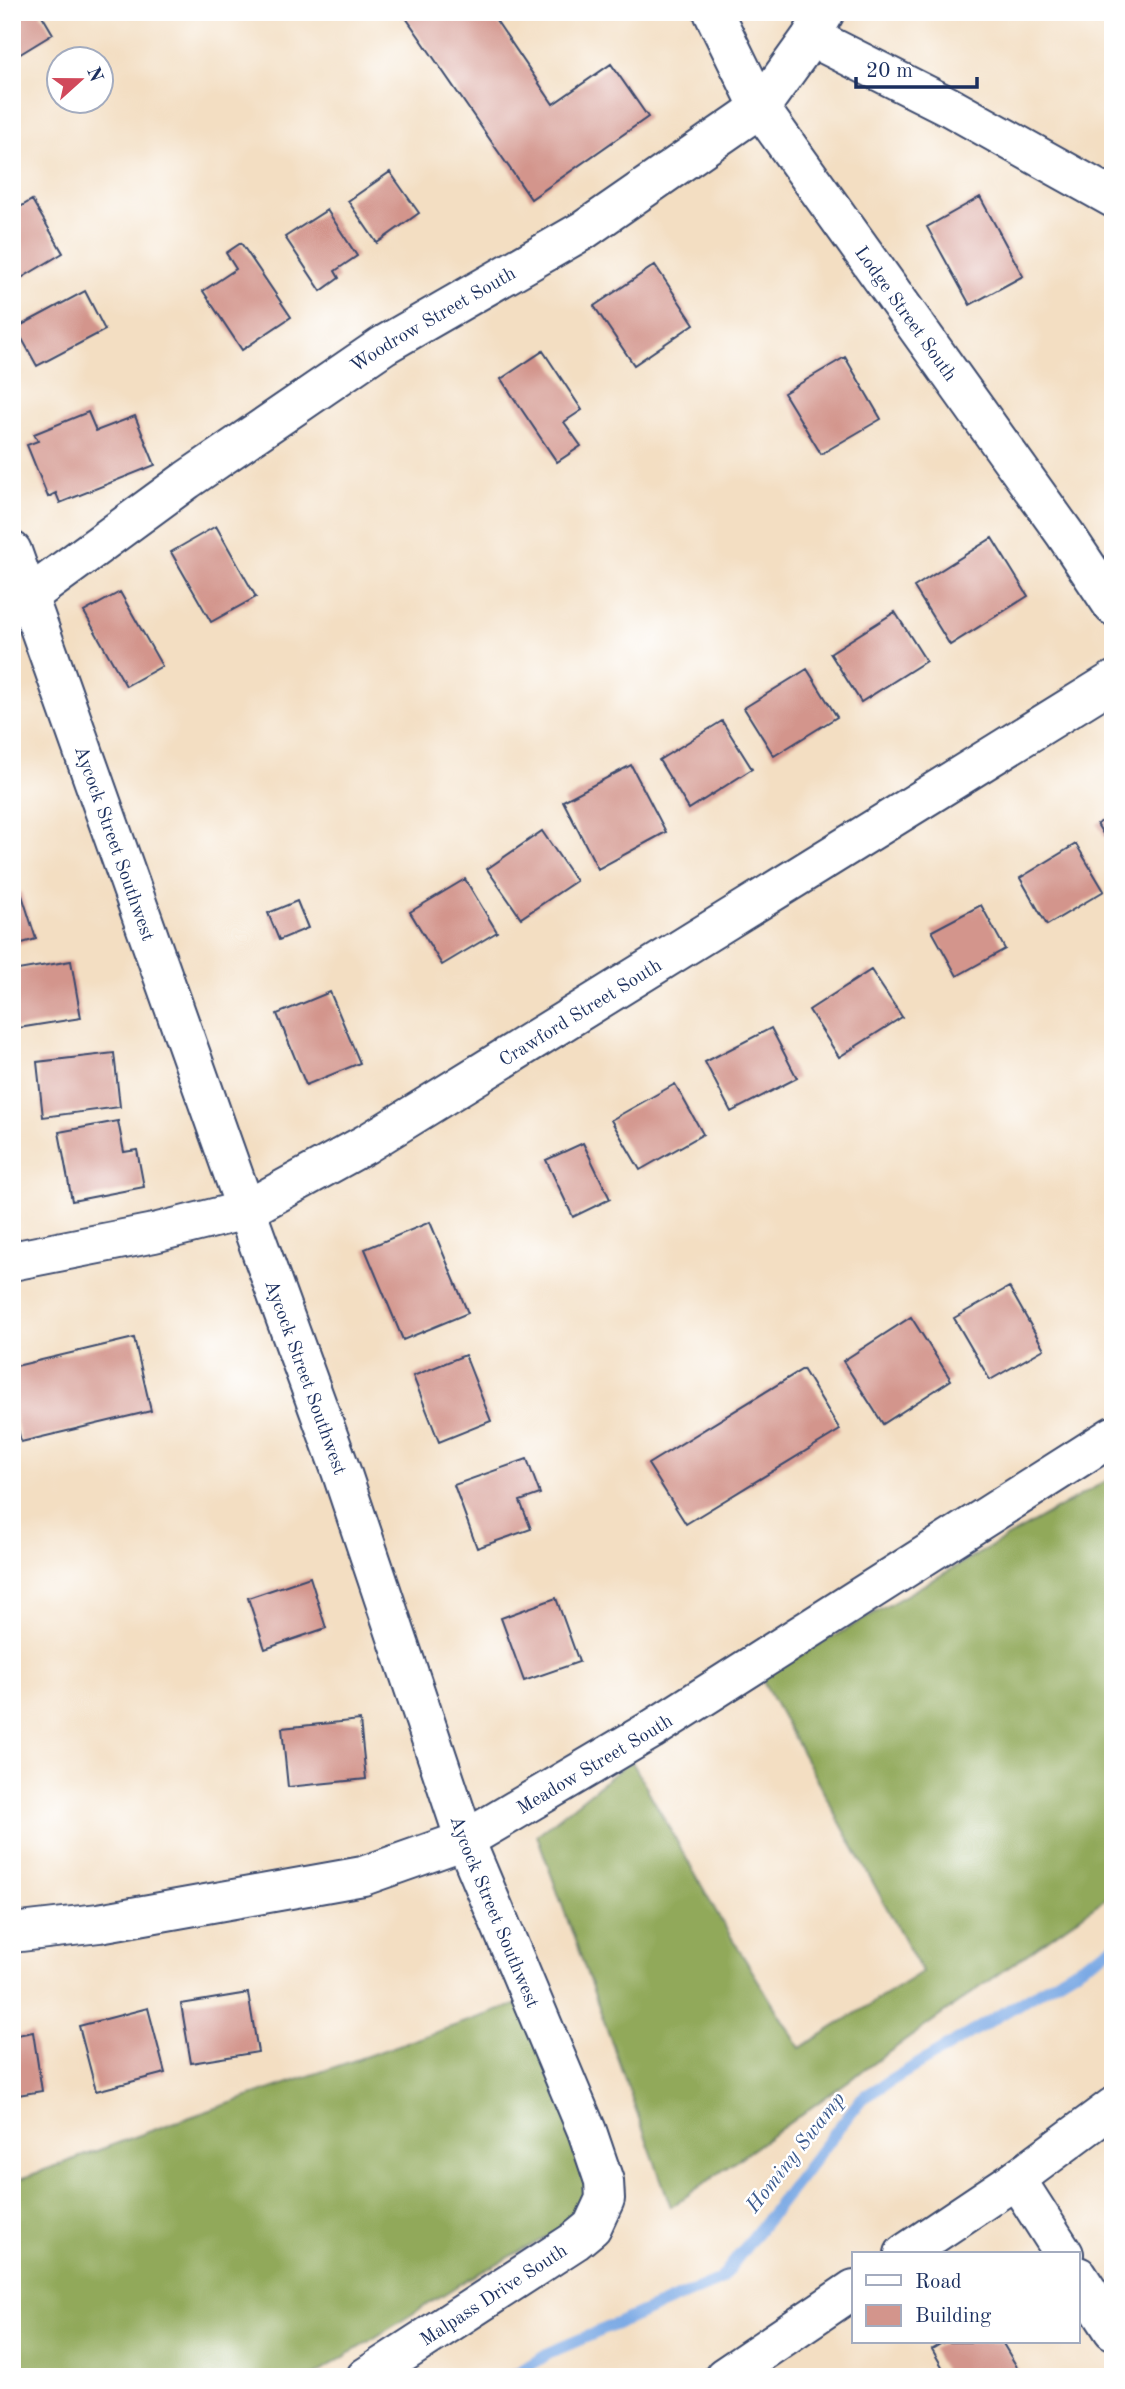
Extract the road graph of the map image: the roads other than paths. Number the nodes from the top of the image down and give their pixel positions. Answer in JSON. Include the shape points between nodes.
{"nodes":[{"id":1,"x":713,"y":12,"type":"edge"},
{"id":2,"x":818,"y":25,"type":"edge"},
{"id":3,"x":760,"y":108,"type":"junction"},
{"id":4,"x":1113,"y":198,"type":"edge"},
{"id":5,"x":12,"y":551,"type":"edge"},
{"id":6,"x":20,"y":599,"type":"edge"},
{"id":7,"x":1113,"y":606,"type":"edge"},
{"id":8,"x":1113,"y":681,"type":"edge"},
{"id":9,"x":246,"y":1210,"type":"junction"},
{"id":10,"x":12,"y":1262,"type":"edge"},
{"id":11,"x":1113,"y":1436,"type":"edge"},
{"id":12,"x":465,"y":1840,"type":"junction"},
{"id":13,"x":12,"y":1933,"type":"edge"},
{"id":14,"x":1113,"y":2107,"type":"edge"},
{"id":15,"x":1016,"y":2179,"type":"junction"},
{"id":16,"x":605,"y":2199,"type":"joint"},
{"id":17,"x":907,"y":2252,"type":"edge"},
{"id":18,"x":1063,"y":2252,"type":"edge"},
{"id":19,"x":1080,"y":2279,"type":"edge"},
{"id":20,"x":852,"y":2290,"type":"edge"},
{"id":21,"x":1113,"y":2330,"type":"edge"},
{"id":22,"x":366,"y":2377,"type":"edge"},
{"id":23,"x":724,"y":2377,"type":"edge"}],
"edges":[{"from":1,"to":3,"type":"street","name":"Lodge Street South"},
{"from":2,"to":3,"type":"street","name":"Woodrow Street South"},
{"from":2,"to":4,"type":"street","via":[[948,106]]},
{"from":3,"to":6,"type":"street","name":"Woodrow Street South","via":[[584,230],[384,345]]},
{"from":3,"to":7,"type":"street","name":"Lodge Street South"},
{"from":5,"to":6,"type":"street","name":"Aycock Street Southwest"},
{"from":6,"to":9,"type":"street","name":"Aycock Street Southwest"},
{"from":8,"to":9,"type":"street","name":"Crawford Street South","via":[[366,1144]]},
{"from":9,"to":10,"type":"street","name":"Crawford Street South"},
{"from":9,"to":12,"type":"street","name":"Aycock Street Southwest","via":[[341,1471]]},
{"from":11,"to":12,"type":"street","name":"Meadow Street South","via":[[651,1730]]},
{"from":12,"to":13,"type":"street","name":"Meadow Street South","via":[[363,1876],[99,1923]]},
{"from":12,"to":16,"type":"street","name":"Aycock Street Southwest","via":[[587,2131],[604,2181]]},
{"from":14,"to":15,"type":"street"},
{"from":15,"to":17,"type":"street"},
{"from":15,"to":18,"type":"street"},
{"from":16,"to":22,"type":"street","name":"Malpass Drive South","via":[[592,2227],[575,2241]]},
{"from":19,"to":21,"type":"street"},
{"from":20,"to":23,"type":"street"}]}
